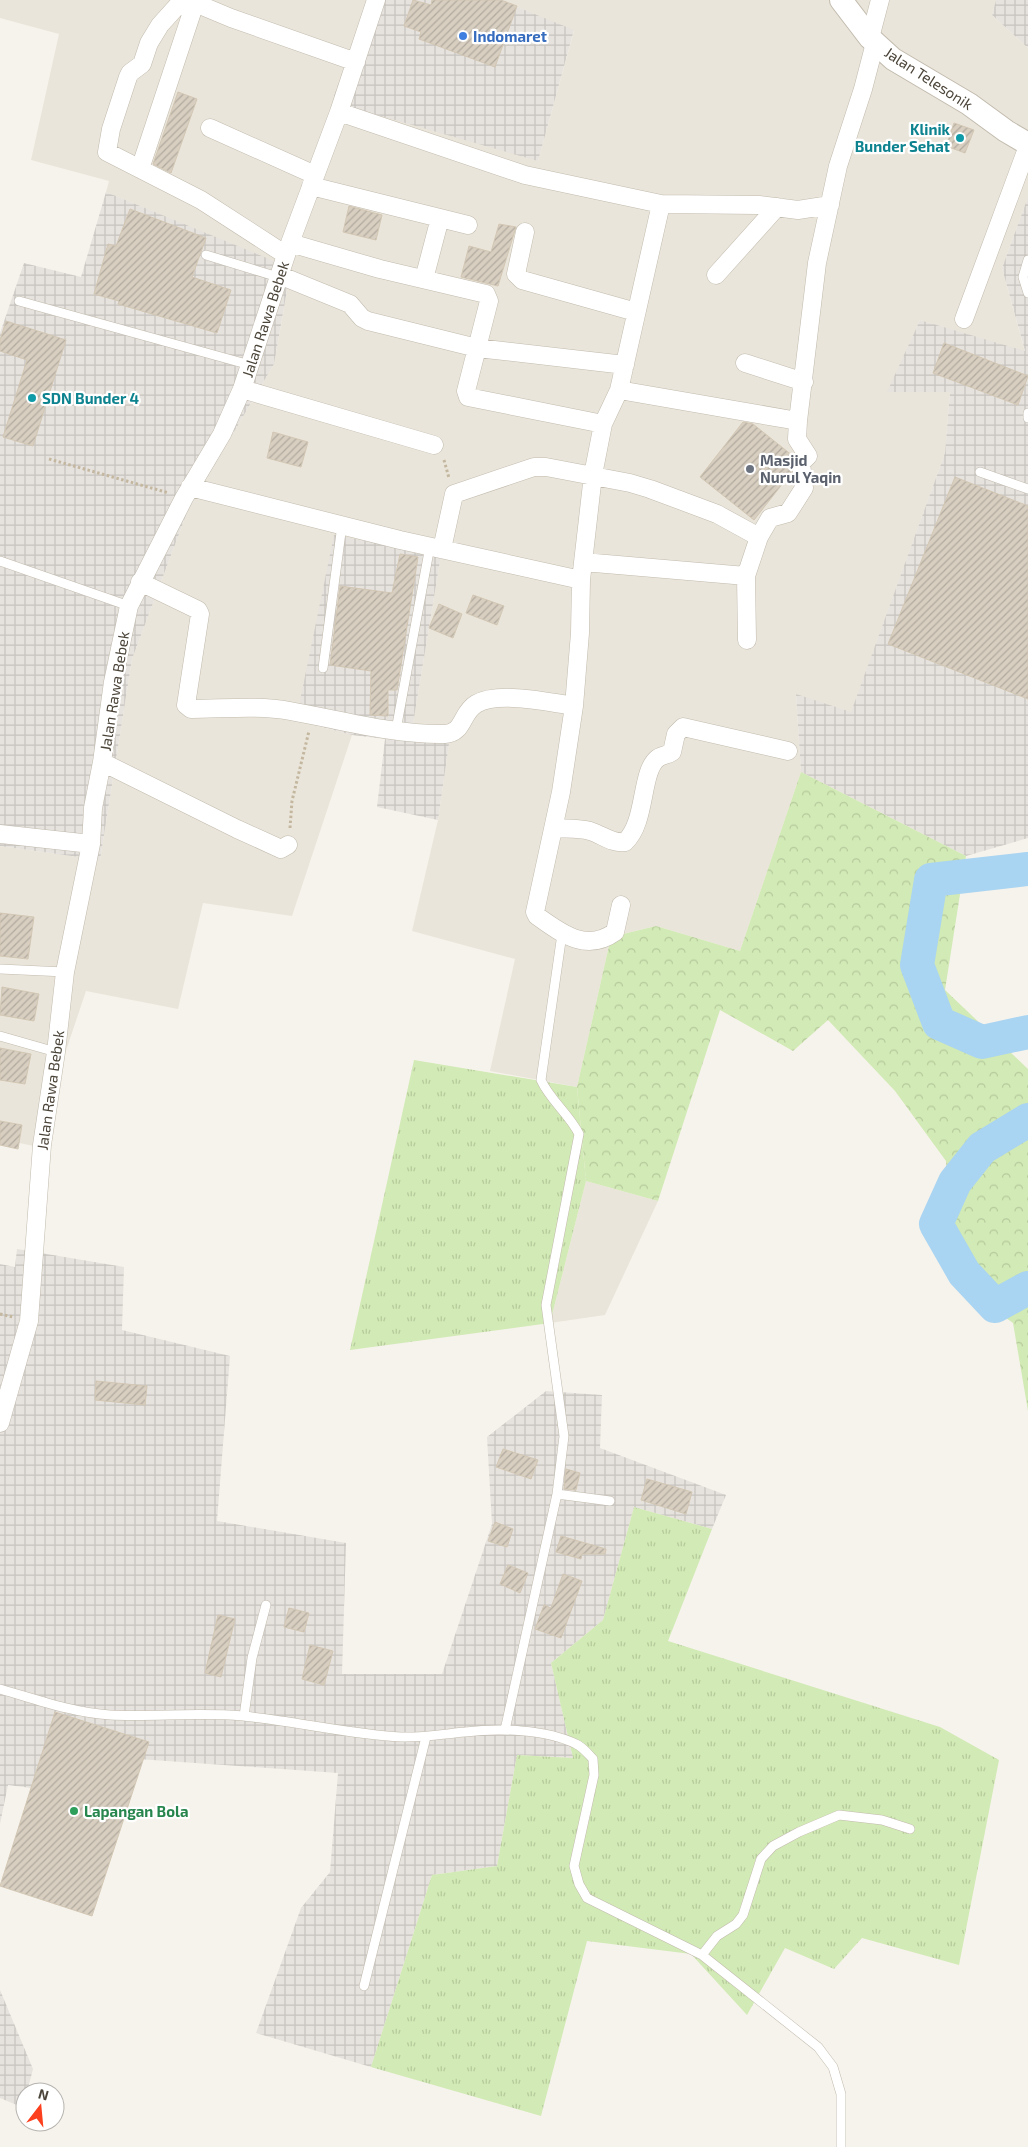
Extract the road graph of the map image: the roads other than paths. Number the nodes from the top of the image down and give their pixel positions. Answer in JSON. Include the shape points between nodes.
{"nodes":[{"id":1,"x":376,"y":0,"type":"edge"},
{"id":2,"x":841,"y":0,"type":"edge"},
{"id":3,"x":880,"y":0,"type":"edge"},
{"id":4,"x":196,"y":1,"type":"edge"},
{"id":5,"x":873,"y":40,"type":"junction"},
{"id":6,"x":356,"y":62,"type":"junction"},
{"id":7,"x":339,"y":112,"type":"junction"},
{"id":8,"x":210,"y":128,"type":"dead end"},
{"id":9,"x":1028,"y":145,"type":"edge"},
{"id":10,"x":140,"y":168,"type":"junction"},
{"id":11,"x":313,"y":180,"type":"junction"},
{"id":12,"x":661,"y":204,"type":"junction"},
{"id":13,"x":830,"y":205,"type":"junction"},
{"id":14,"x":777,"y":207,"type":"junction"},
{"id":15,"x":440,"y":218,"type":"junction"},
{"id":16,"x":468,"y":225,"type":"dead end"},
{"id":17,"x":525,"y":232,"type":"dead end"},
{"id":18,"x":288,"y":249,"type":"junction"},
{"id":19,"x":206,"y":255,"type":"dead end"},
{"id":20,"x":1028,"y":260,"type":"edge"},
{"id":21,"x":716,"y":275,"type":"dead end"},
{"id":22,"x":278,"y":276,"type":"junction"},
{"id":23,"x":424,"y":280,"type":"junction"},
{"id":24,"x":1028,"y":293,"type":"edge"},
{"id":25,"x":19,"y":301,"type":"dead end"},
{"id":26,"x":636,"y":312,"type":"junction"},
{"id":27,"x":964,"y":319,"type":"dead end"},
{"id":28,"x":477,"y":348,"type":"junction"},
{"id":29,"x":745,"y":363,"type":"dead end"},
{"id":30,"x":250,"y":365,"type":"junction"},
{"id":31,"x":625,"y":365,"type":"junction"},
{"id":32,"x":804,"y":382,"type":"junction"},
{"id":33,"x":242,"y":389,"type":"junction"},
{"id":34,"x":619,"y":390,"type":"junction"},
{"id":35,"x":1028,"y":413,"type":"edge"},
{"id":36,"x":1028,"y":418,"type":"edge"},
{"id":37,"x":798,"y":421,"type":"junction"},
{"id":38,"x":602,"y":424,"type":"junction"},
{"id":39,"x":434,"y":445,"type":"road end"},
{"id":40,"x":980,"y":472,"type":"dead end"},
{"id":41,"x":593,"y":475,"type":"junction"},
{"id":42,"x":1028,"y":489,"type":"edge"},
{"id":43,"x":187,"y":492,"type":"junction"},
{"id":44,"x":342,"y":525,"type":"junction"},
{"id":45,"x":759,"y":537,"type":"junction"},
{"id":46,"x":436,"y":547,"type":"junction"},
{"id":47,"x":0,"y":561,"type":"edge"},
{"id":48,"x":583,"y":562,"type":"junction"},
{"id":49,"x":746,"y":576,"type":"junction"},
{"id":50,"x":581,"y":580,"type":"junction"},
{"id":51,"x":140,"y":582,"type":"junction"},
{"id":52,"x":129,"y":606,"type":"junction"},
{"id":53,"x":748,"y":640,"type":"dead end"},
{"id":54,"x":323,"y":668,"type":"dead end"},
{"id":55,"x":574,"y":706,"type":"junction"},
{"id":56,"x":396,"y":730,"type":"junction"},
{"id":57,"x":788,"y":751,"type":"dead end"},
{"id":58,"x":102,"y":762,"type":"junction"},
{"id":59,"x":554,"y":828,"type":"junction"},
{"id":60,"x":0,"y":834,"type":"edge"},
{"id":61,"x":91,"y":844,"type":"junction"},
{"id":62,"x":288,"y":845,"type":"road end"},
{"id":63,"x":621,"y":905,"type":"dead end"},
{"id":64,"x":562,"y":934,"type":"junction"},
{"id":65,"x":0,"y":969,"type":"edge"},
{"id":66,"x":65,"y":972,"type":"junction"},
{"id":67,"x":0,"y":1036,"type":"edge"},
{"id":68,"x":56,"y":1052,"type":"junction"},
{"id":69,"x":0,"y":1423,"type":"edge"},
{"id":70,"x":557,"y":1494,"type":"junction"},
{"id":71,"x":610,"y":1501,"type":"dead end"},
{"id":72,"x":266,"y":1605,"type":"dead end"},
{"id":73,"x":0,"y":1688,"type":"edge"},
{"id":74,"x":244,"y":1716,"type":"junction"},
{"id":75,"x":505,"y":1730,"type":"junction"},
{"id":76,"x":426,"y":1737,"type":"junction"},
{"id":77,"x":910,"y":1828,"type":"dead end"},
{"id":78,"x":702,"y":1955,"type":"junction"},
{"id":79,"x":364,"y":1986,"type":"dead end"},
{"id":80,"x":841,"y":2147,"type":"edge"}],
"edges":[{"from":1,"to":6,"type":"street","name":"Jalan Rawa Bebek"},
{"from":2,"to":5,"type":"street","name":"Jalan Telesonik"},
{"from":3,"to":5,"type":"street"},
{"from":4,"to":6,"type":"street","via":[[231,18]]},
{"from":4,"to":10,"type":"street"},
{"from":4,"to":10,"type":"street","via":[[179,4],[154,34],[142,64],[128,77],[106,150]]},
{"from":5,"to":9,"type":"street","name":"Jalan Telesonik","via":[[893,59],[969,104]]},
{"from":5,"to":13,"type":"street","via":[[864,89],[838,166]]},
{"from":6,"to":7,"type":"street","name":"Jalan Rawa Bebek"},
{"from":7,"to":11,"type":"street","name":"Jalan Rawa Bebek"},
{"from":7,"to":12,"type":"street","via":[[524,175]]},
{"from":8,"to":11,"type":"street"},
{"from":9,"to":27,"type":"street"},
{"from":10,"to":18,"type":"street"},
{"from":11,"to":15,"type":"street"},
{"from":11,"to":18,"type":"street","name":"Jalan Rawa Bebek"},
{"from":12,"to":14,"type":"street"},
{"from":12,"to":26,"type":"street"},
{"from":13,"to":14,"type":"street","via":[[798,210]]},
{"from":13,"to":32,"type":"street","via":[[817,263]]},
{"from":14,"to":21,"type":"street"},
{"from":15,"to":16,"type":"street"},
{"from":15,"to":23,"type":"street"},
{"from":17,"to":26,"type":"street","via":[[516,274],[522,280]]},
{"from":18,"to":22,"type":"street","name":"Jalan Rawa Bebek"},
{"from":18,"to":23,"type":"street"},
{"from":19,"to":22,"type":"lane"},
{"from":20,"to":24,"type":"lane","via":[[1023,277]]},
{"from":22,"to":28,"type":"street","via":[[350,304],[368,321]]},
{"from":22,"to":30,"type":"street","name":"Jalan Rawa Bebek"},
{"from":23,"to":28,"type":"street","via":[[486,294],[489,301]]},
{"from":25,"to":30,"type":"lane"},
{"from":26,"to":31,"type":"street"},
{"from":28,"to":31,"type":"street"},
{"from":28,"to":38,"type":"street","via":[[466,391],[468,397]]},
{"from":29,"to":32,"type":"street"},
{"from":30,"to":33,"type":"street","name":"Jalan Rawa Bebek"},
{"from":31,"to":34,"type":"street"},
{"from":32,"to":37,"type":"street"},
{"from":33,"to":39,"type":"street"},
{"from":33,"to":43,"type":"street","name":"Jalan Rawa Bebek","via":[[222,434]]},
{"from":34,"to":37,"type":"street"},
{"from":34,"to":38,"type":"street"},
{"from":35,"to":36,"type":"lane"},
{"from":37,"to":45,"type":"street","via":[[797,439],[808,456],[802,463],[804,488],[788,513],[770,518]]},
{"from":38,"to":41,"type":"street"},
{"from":40,"to":42,"type":"lane"},
{"from":41,"to":45,"type":"street","via":[[630,483],[686,502],[717,514]]},
{"from":41,"to":46,"type":"street","via":[[534,467],[454,494]]},
{"from":41,"to":48,"type":"street"},
{"from":43,"to":44,"type":"street"},
{"from":43,"to":51,"type":"street","name":"Jalan Rawa Bebek"},
{"from":44,"to":46,"type":"street"},
{"from":44,"to":54,"type":"lane"},
{"from":45,"to":49,"type":"street"},
{"from":46,"to":50,"type":"street"},
{"from":46,"to":56,"type":"lane"},
{"from":47,"to":52,"type":"lane"},
{"from":48,"to":49,"type":"street"},
{"from":48,"to":50,"type":"street"},
{"from":49,"to":53,"type":"street"},
{"from":50,"to":55,"type":"street"},
{"from":51,"to":52,"type":"street","name":"Jalan Rawa Bebek"},
{"from":51,"to":56,"type":"street","via":[[198,610],[200,614],[187,708],[267,708]]},
{"from":52,"to":58,"type":"street","name":"Jalan Rawa Bebek","via":[[113,682]]},
{"from":55,"to":56,"type":"street","via":[[517,698],[494,699],[476,703],[453,733]]},
{"from":55,"to":59,"type":"street"},
{"from":57,"to":59,"type":"street","via":[[683,727],[676,734],[672,752],[653,764],[642,810],[625,842],[613,842],[588,831]]},
{"from":58,"to":61,"type":"street","name":"Jalan Rawa Bebek","via":[[93,808]]},
{"from":58,"to":62,"type":"street","via":[[281,849]]},
{"from":59,"to":64,"type":"street","via":[[535,914]]},
{"from":60,"to":61,"type":"street"},
{"from":61,"to":66,"type":"street","name":"Jalan Rawa Bebek"},
{"from":63,"to":64,"type":"street","via":[[615,932],[606,938],[590,942]]},
{"from":64,"to":70,"type":"lane","via":[[541,1080],[579,1134],[546,1305],[564,1436]]},
{"from":65,"to":66,"type":"lane"},
{"from":66,"to":68,"type":"street","name":"Jalan Rawa Bebek"},
{"from":67,"to":68,"type":"lane"},
{"from":68,"to":69,"type":"street","name":"Jalan Rawa Bebek","via":[[42,1145],[29,1321]]},
{"from":70,"to":71,"type":"lane"},
{"from":70,"to":75,"type":"lane"},
{"from":72,"to":74,"type":"lane","via":[[252,1658]]},
{"from":73,"to":74,"type":"lane","via":[[85,1712],[109,1715]]},
{"from":74,"to":76,"type":"lane","via":[[400,1737]]},
{"from":75,"to":76,"type":"lane"},
{"from":75,"to":78,"type":"lane","via":[[557,1737],[578,1745],[593,1759],[594,1775],[574,1866],[587,1898]]},
{"from":76,"to":79,"type":"lane"},
{"from":77,"to":78,"type":"lane","via":[[882,1820],[840,1815],[773,1846],[762,1859],[743,1915],[736,1924],[717,1936]]},
{"from":78,"to":80,"type":"lane","via":[[818,2047],[834,2067],[841,2094]]}]}
